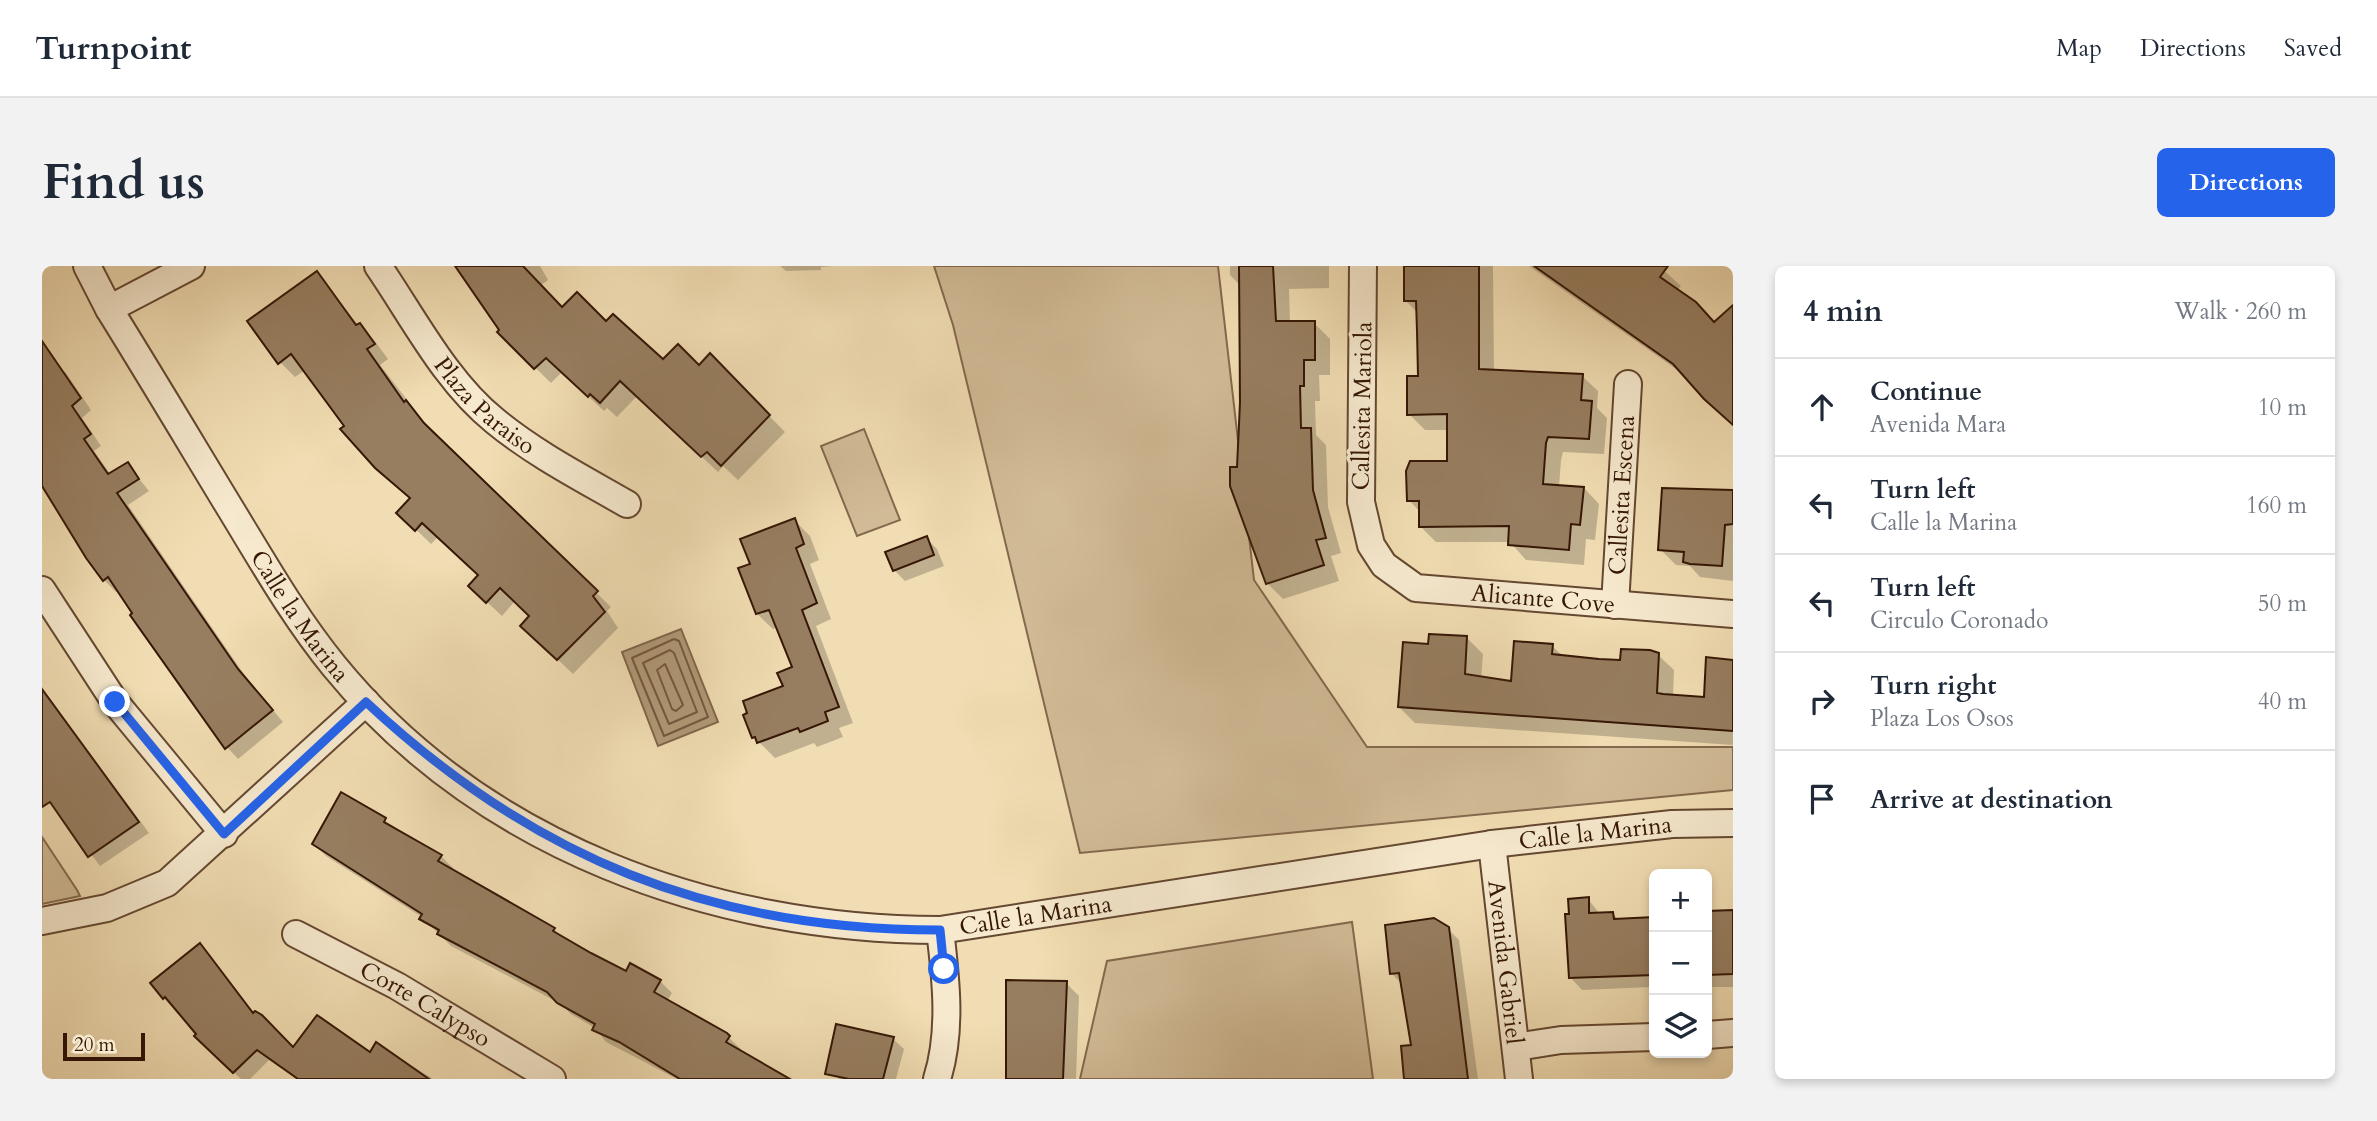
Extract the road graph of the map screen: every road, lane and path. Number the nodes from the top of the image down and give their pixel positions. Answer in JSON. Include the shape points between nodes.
{"nodes":[{"id":1,"x":87,"y":266,"type":"edge"},
{"id":2,"x":191,"y":266,"type":"edge"},
{"id":3,"x":378,"y":266,"type":"edge"},
{"id":4,"x":1363,"y":266,"type":"edge"},
{"id":5,"x":109,"y":309,"type":"junction"},
{"id":6,"x":1628,"y":384,"type":"dead end"},
{"id":7,"x":627,"y":504,"type":"dead end"},
{"id":8,"x":1371,"y":545,"type":"joint"},
{"id":9,"x":42,"y":590,"type":"edge"},
{"id":10,"x":1615,"y":606,"type":"junction"},
{"id":11,"x":1733,"y":614,"type":"edge"},
{"id":12,"x":366,"y":702,"type":"junction"},
{"id":13,"x":1733,"y":823,"type":"edge"},
{"id":14,"x":224,"y":834,"type":"junction"},
{"id":15,"x":1492,"y":844,"type":"junction"},
{"id":16,"x":42,"y":920,"type":"edge"},
{"id":17,"x":940,"y":930,"type":"junction"},
{"id":18,"x":296,"y":934,"type":"dead end"},
{"id":19,"x":1733,"y":1033,"type":"edge"},
{"id":20,"x":1712,"y":1035,"type":"edge"},
{"id":21,"x":1649,"y":1037,"type":"edge"},
{"id":22,"x":1516,"y":1047,"type":"junction"},
{"id":23,"x":552,"y":1079,"type":"edge"},
{"id":24,"x":937,"y":1079,"type":"edge"},
{"id":25,"x":1519,"y":1079,"type":"edge"}],
"edges":[{"from":1,"to":5,"type":"street","name":"Calle la Marina"},
{"from":2,"to":5,"type":"street"},
{"from":3,"to":7,"type":"street","name":"Plaza Paraiso","via":[[451,373],[493,420],[545,457]]},
{"from":4,"to":8,"type":"street","name":"Callesita Mariola","via":[[1361,502]]},
{"from":5,"to":12,"type":"street","name":"Calle la Marina","via":[[292,610]]},
{"from":6,"to":10,"type":"street","name":"Callesita Escena"},
{"from":8,"to":10,"type":"street","name":"Alicante Cove","via":[[1384,565],[1416,588]]},
{"from":9,"to":14,"type":"street","via":[[115,702]]},
{"from":10,"to":11,"type":"street","name":"Alicante Cove"},
{"from":12,"to":14,"type":"street"},
{"from":12,"to":17,"type":"street","name":"Calle la Marina","via":[[415,747],[489,802],[569,849],[630,876],[782,919],[887,930]]},
{"from":13,"to":15,"type":"street","name":"Calle la Marina","via":[[1672,824]]},
{"from":14,"to":16,"type":"street","via":[[167,883],[138,897],[75,916]]},
{"from":15,"to":17,"type":"street","name":"Calle la Marina"},
{"from":15,"to":22,"type":"street","name":"Avenida Gabriel"},
{"from":17,"to":24,"type":"street","via":[[946,1051]]},
{"from":18,"to":23,"type":"street","name":"Corte Calypso","via":[[397,986]]},
{"from":19,"to":20,"type":"street"},
{"from":21,"to":22,"type":"street","via":[[1561,1040]]},
{"from":22,"to":25,"type":"street","name":"Avenida Gabriel"}]}
